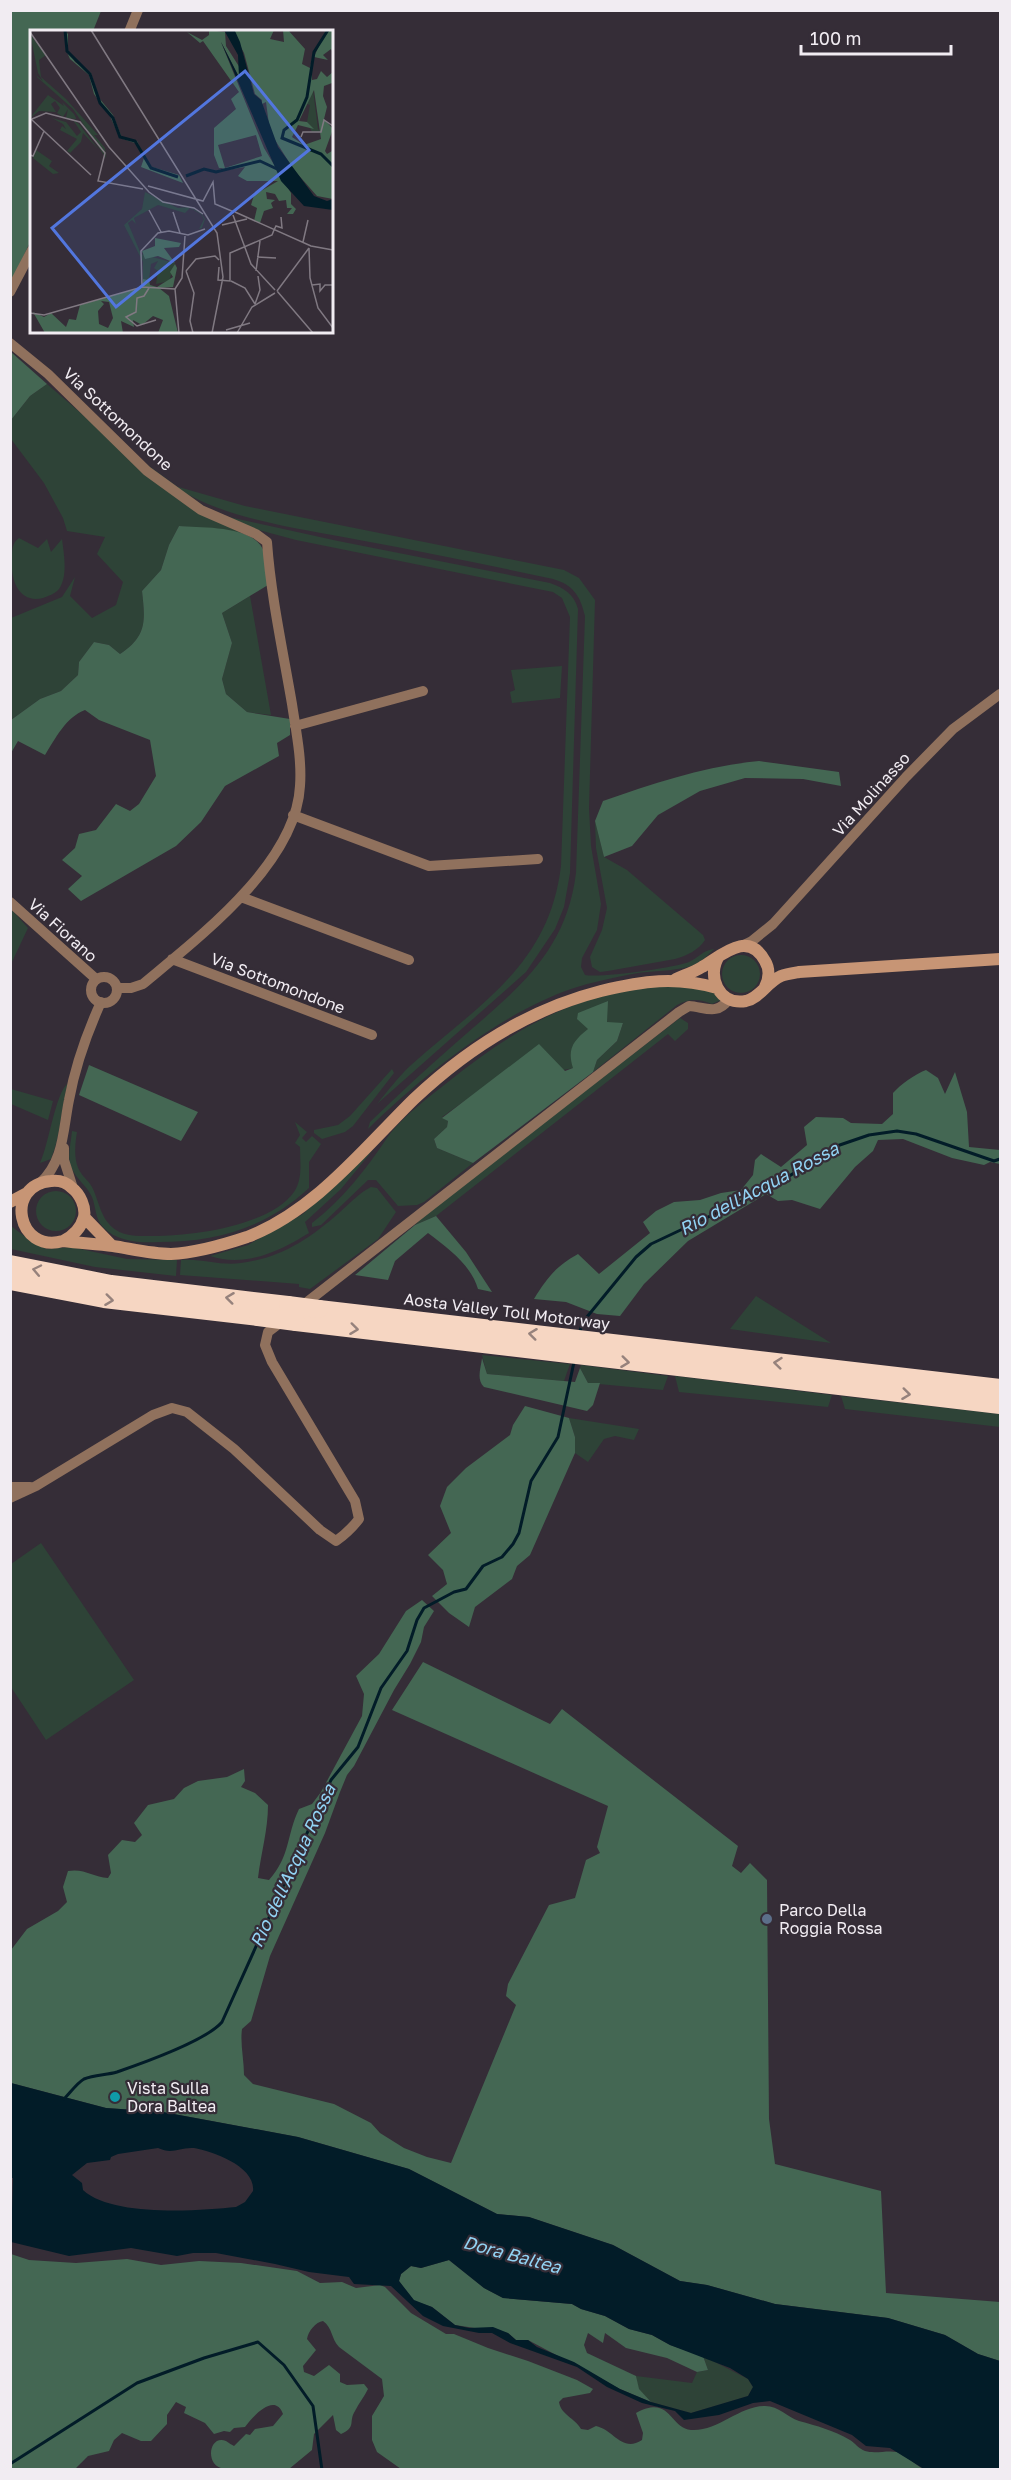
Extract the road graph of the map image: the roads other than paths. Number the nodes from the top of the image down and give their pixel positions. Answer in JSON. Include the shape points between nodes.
{"nodes":[{"id":1,"x":138,"y":10,"type":"edge"},
{"id":2,"x":130,"y":30,"type":"edge"},
{"id":3,"x":30,"y":254,"type":"edge"},
{"id":4,"x":10,"y":292,"type":"edge"},
{"id":5,"x":10,"y":343,"type":"edge"},
{"id":6,"x":423,"y":691,"type":"dead end"},
{"id":7,"x":1000,"y":694,"type":"edge"},
{"id":8,"x":295,"y":726,"type":"junction"},
{"id":9,"x":293,"y":815,"type":"junction"},
{"id":10,"x":538,"y":860,"type":"dead end"},
{"id":11,"x":241,"y":897,"type":"junction"},
{"id":12,"x":10,"y":902,"type":"edge"},
{"id":13,"x":773,"y":924,"type":"junction"},
{"id":14,"x":742,"y":946,"type":"junction"},
{"id":15,"x":719,"y":956,"type":"junction"},
{"id":16,"x":763,"y":958,"type":"junction"},
{"id":17,"x":172,"y":959,"type":"junction"},
{"id":18,"x":1000,"y":959,"type":"edge"},
{"id":19,"x":408,"y":960,"type":"dead end"},
{"id":20,"x":799,"y":972,"type":"junction"},
{"id":21,"x":96,"y":979,"type":"junction"},
{"id":22,"x":675,"y":979,"type":"junction"},
{"id":23,"x":117,"y":987,"type":"junction"},
{"id":24,"x":765,"y":987,"type":"junction"},
{"id":25,"x":717,"y":988,"type":"junction"},
{"id":26,"x":729,"y":999,"type":"junction"},
{"id":27,"x":101,"y":1002,"type":"junction"},
{"id":28,"x":372,"y":1035,"type":"dead end"},
{"id":29,"x":64,"y":1132,"type":"junction"},
{"id":30,"x":40,"y":1183,"type":"junction"},
{"id":31,"x":73,"y":1188,"type":"junction"},
{"id":32,"x":27,"y":1193,"type":"junction"},
{"id":33,"x":10,"y":1202,"type":"edge"},
{"id":34,"x":84,"y":1217,"type":"junction"},
{"id":35,"x":16,"y":1218,"type":"edge"},
{"id":36,"x":63,"y":1241,"type":"junction"},
{"id":37,"x":112,"y":1246,"type":"junction"},
{"id":38,"x":10,"y":1264,"type":"edge"},
{"id":39,"x":10,"y":1281,"type":"edge"},
{"id":40,"x":483,"y":1336,"type":"junction"},
{"id":41,"x":842,"y":1378,"type":"junction"},
{"id":42,"x":1000,"y":1388,"type":"edge"},
{"id":43,"x":1000,"y":1405,"type":"edge"},
{"id":44,"x":36,"y":1486,"type":"junction"},
{"id":45,"x":10,"y":1487,"type":"edge"},
{"id":46,"x":10,"y":1498,"type":"edge"}],
"edges":[{"from":1,"to":2,"type":"street"},
{"from":3,"to":4,"type":"street"},
{"from":5,"to":8,"type":"street","name":"Via Sottomondone","via":[[48,374],[147,471],[201,510],[267,542]]},
{"from":6,"to":8,"type":"street"},
{"from":7,"to":13,"type":"street","name":"Via Molinasso","via":[[953,729]]},
{"from":8,"to":9,"type":"street","name":"Via Sottomondone","via":[[300,786]]},
{"from":9,"to":10,"type":"street","via":[[429,866]]},
{"from":9,"to":11,"type":"street","name":"Via Sottomondone","via":[[267,865]]},
{"from":11,"to":17,"type":"street","name":"Via Sottomondone"},
{"from":11,"to":19,"type":"street"},
{"from":12,"to":21,"type":"street","name":"Via Fiorano"},
{"from":13,"to":14,"type":"street"},
{"from":13,"to":16,"type":"street","via":[[765,939]]},
{"from":14,"to":15,"type":"main road"},
{"from":14,"to":16,"type":"main road"},
{"from":15,"to":22,"type":"main road"},
{"from":15,"to":25,"type":"main road","via":[[713,971]]},
{"from":16,"to":20,"type":"main road","via":[[778,968]]},
{"from":16,"to":24,"type":"main road","via":[[768,975]]},
{"from":17,"to":23,"type":"street","name":"Via Sottomondone","via":[[142,984]]},
{"from":17,"to":28,"type":"street","name":"Via Sottomondone"},
{"from":18,"to":20,"type":"main road"},
{"from":20,"to":24,"type":"main road","via":[[781,976]]},
{"from":21,"to":23,"type":"street","via":[[111,978]]},
{"from":21,"to":27,"type":"street","via":[[92,995]]},
{"from":22,"to":25,"type":"main road"},
{"from":22,"to":37,"type":"main road","via":[[584,996],[514,1024],[469,1054],[417,1097],[313,1198],[276,1223],[198,1251],[170,1254]]},
{"from":23,"to":27,"type":"street","via":[[113,999]]},
{"from":24,"to":26,"type":"main road","via":[[749,1000]]},
{"from":25,"to":26,"type":"main road"},
{"from":26,"to":44,"type":"street","via":[[718,1009],[708,1011],[689,1006],[679,1012],[268,1332],[267,1353],[354,1501],[359,1519],[349,1532],[336,1541],[330,1537],[234,1449],[187,1412],[172,1408],[153,1415]]},
{"from":27,"to":29,"type":"street","via":[[69,1099]]},
{"from":29,"to":30,"type":"street","via":[[55,1166]]},
{"from":29,"to":31,"type":"street","via":[[64,1160]]},
{"from":30,"to":31,"type":"main road","via":[[60,1182]]},
{"from":30,"to":32,"type":"main road"},
{"from":31,"to":34,"type":"main road","via":[[82,1203]]},
{"from":32,"to":33,"type":"main road"},
{"from":32,"to":35,"type":"main road"},
{"from":34,"to":36,"type":"main road","via":[[76,1232]]},
{"from":34,"to":37,"type":"main road"},
{"from":35,"to":36,"type":"main road","via":[[34,1237],[48,1242]]},
{"from":36,"to":37,"type":"main road"},
{"from":40,"to":38,"type":"highway","name":"Aosta Valley Toll Motorway","one_way":true,"bridge":true,"via":[[320,1309],[111,1284]]},
{"from":39,"to":40,"type":"highway","name":"Aosta Valley Toll Motorway","one_way":true,"bridge":true,"via":[[104,1299],[296,1322]]},
{"from":40,"to":41,"type":"highway","name":"Aosta Valley Toll Motorway"},
{"from":41,"to":42,"type":"highway","name":"Aosta Valley Toll Motorway"},
{"from":41,"to":43,"type":"highway","name":"Aosta Valley Toll Motorway","one_way":true},
{"from":44,"to":45,"type":"street"},
{"from":44,"to":46,"type":"street"}]}
